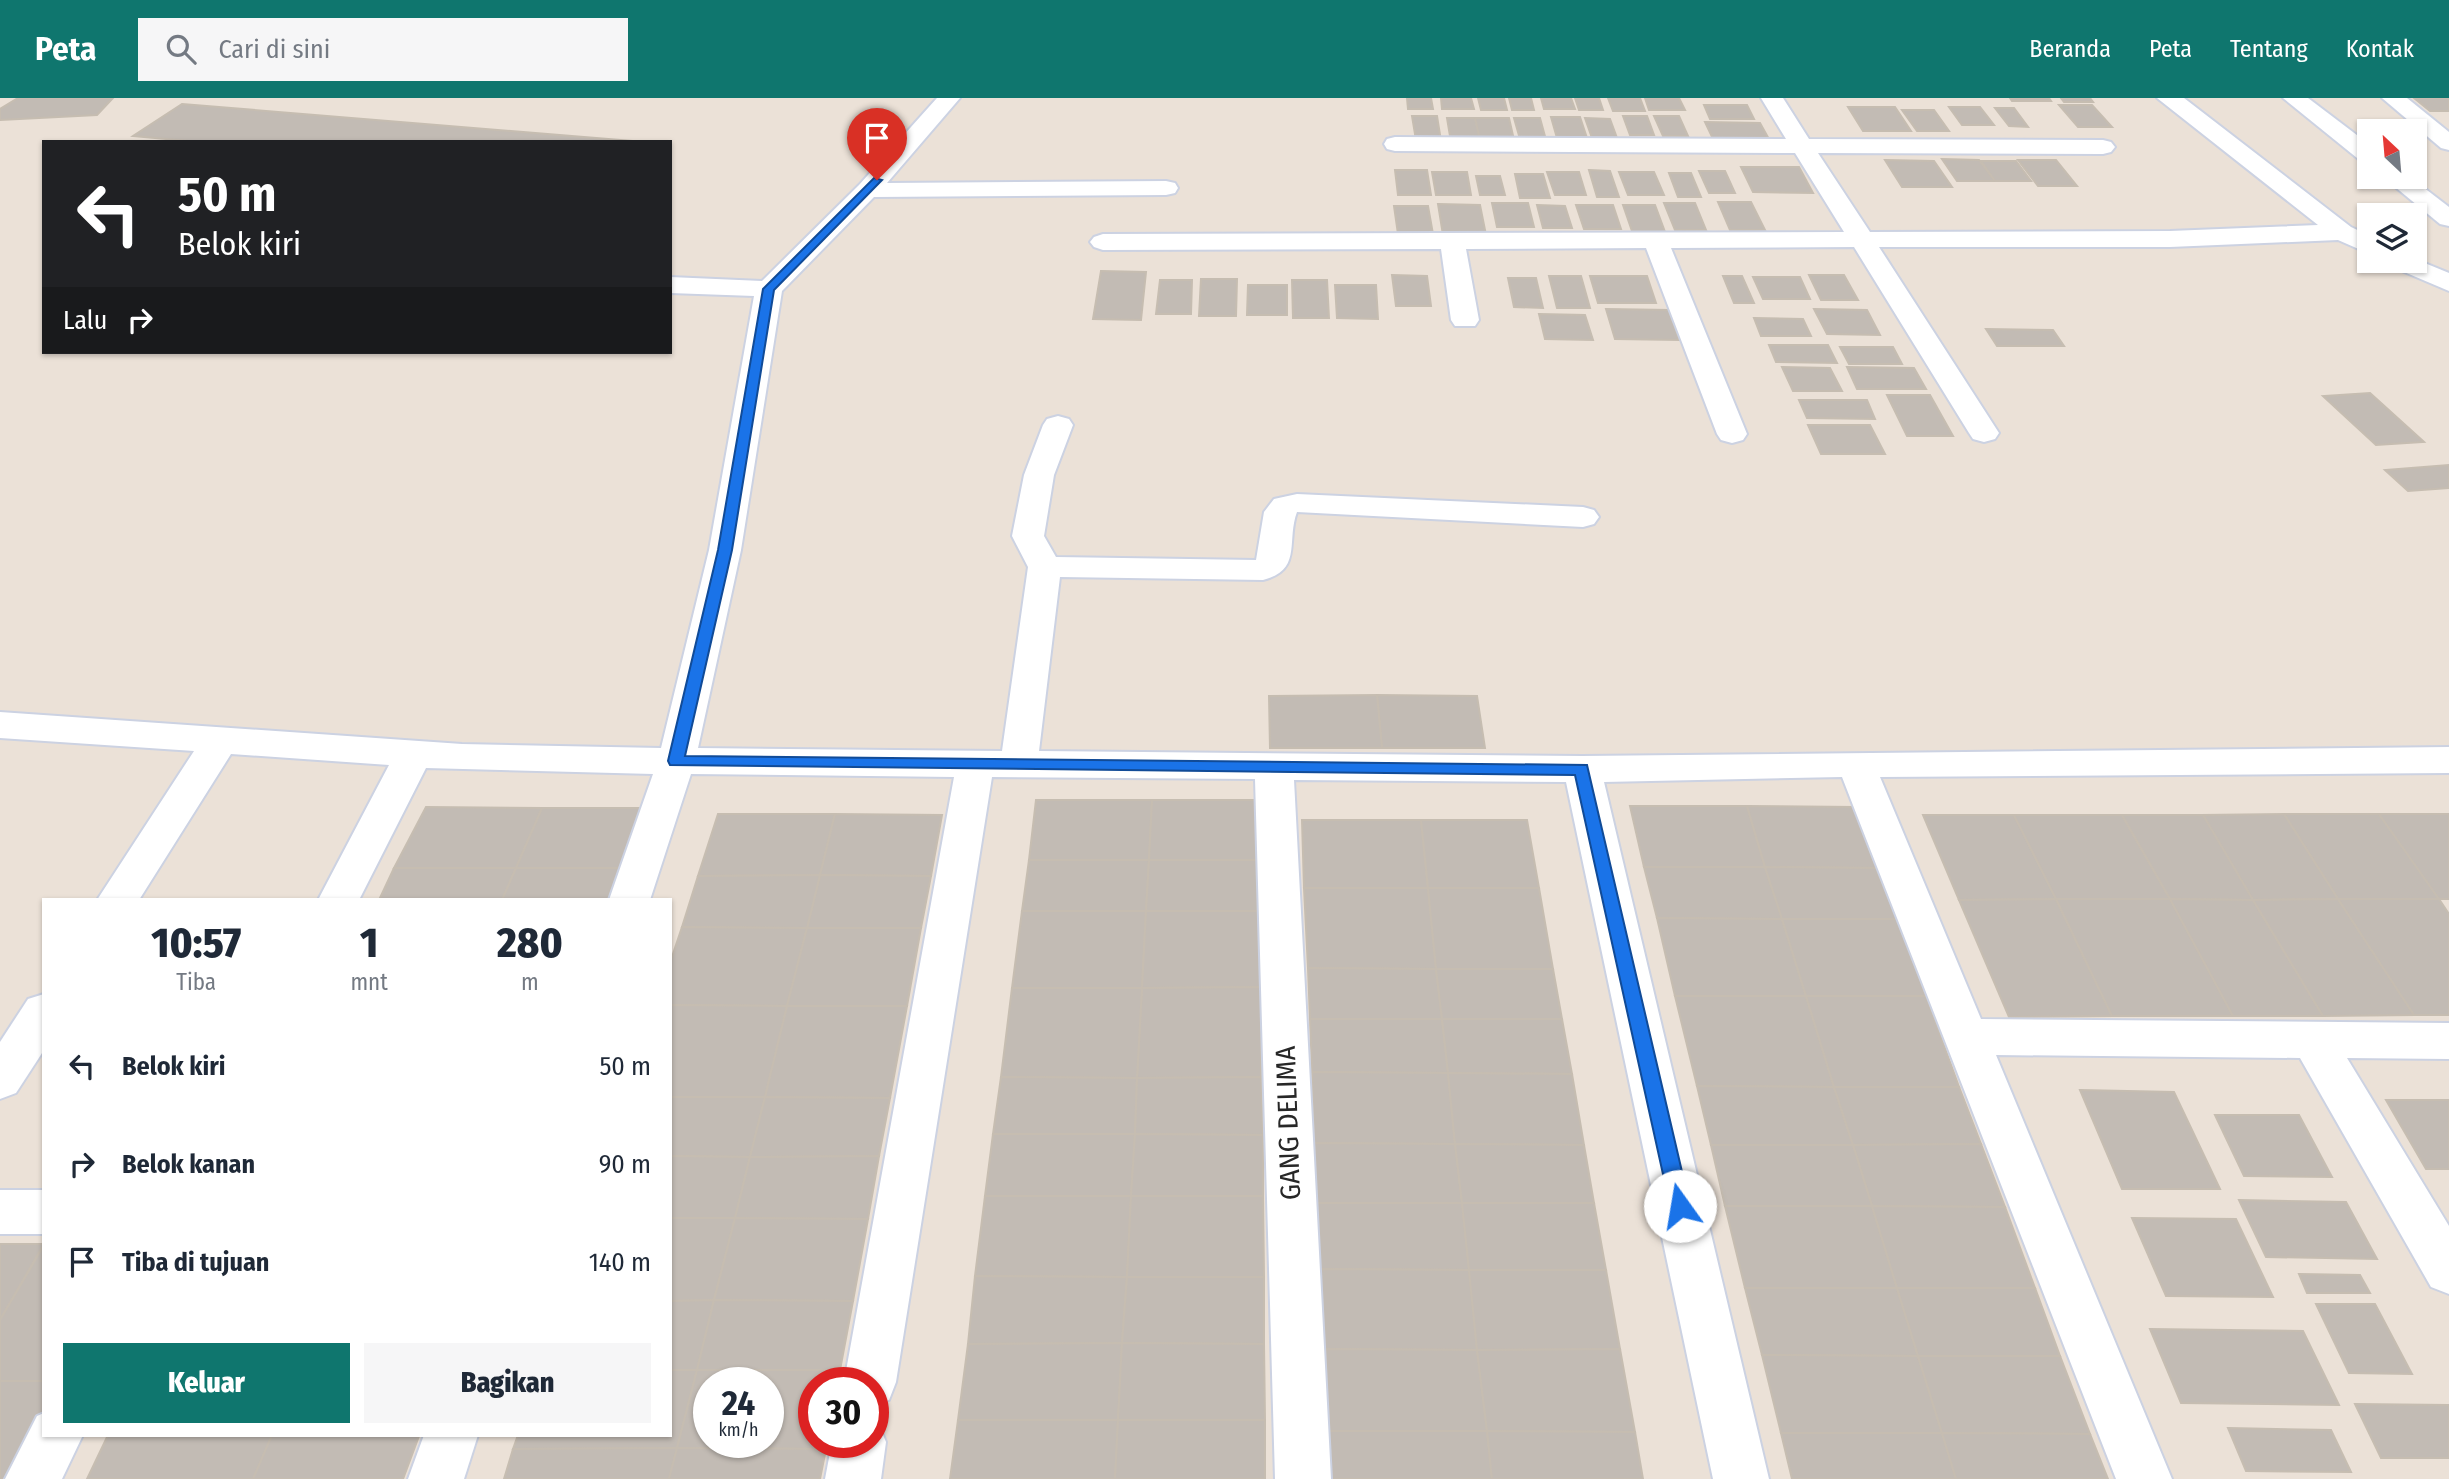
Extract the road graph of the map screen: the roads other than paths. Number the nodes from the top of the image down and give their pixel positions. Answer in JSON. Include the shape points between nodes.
{"nodes":[{"id":1,"x":949,"y":98,"type":"edge"},
{"id":2,"x":1772,"y":98,"type":"edge"},
{"id":3,"x":2168,"y":98,"type":"edge"},
{"id":4,"x":2294,"y":98,"type":"edge"},
{"id":5,"x":2393,"y":98,"type":"edge"},
{"id":6,"x":2449,"y":143,"type":"edge"},
{"id":7,"x":1395,"y":144,"type":"dead end"},
{"id":8,"x":1799,"y":145,"type":"junction"},
{"id":9,"x":2104,"y":147,"type":"dead end"},
{"id":10,"x":2357,"y":147,"type":"edge"},
{"id":11,"x":1166,"y":188,"type":"dead end"},
{"id":12,"x":2410,"y":189,"type":"edge"},
{"id":13,"x":868,"y":190,"type":"junction"},
{"id":14,"x":2449,"y":219,"type":"edge"},
{"id":15,"x":2342,"y":232,"type":"junction"},
{"id":16,"x":1863,"y":237,"type":"junction"},
{"id":17,"x":1452,"y":239,"type":"junction"},
{"id":18,"x":1655,"y":239,"type":"junction"},
{"id":19,"x":2357,"y":240,"type":"edge"},
{"id":20,"x":1103,"y":242,"type":"dead end"},
{"id":21,"x":2426,"y":273,"type":"edge"},
{"id":22,"x":2449,"y":283,"type":"edge"},
{"id":23,"x":672,"y":285,"type":"edge"},
{"id":24,"x":769,"y":289,"type":"junction"},
{"id":25,"x":1465,"y":320,"type":"dead end"},
{"id":26,"x":1058,"y":425,"type":"dead end"},
{"id":27,"x":1984,"y":433,"type":"dead end"},
{"id":28,"x":1732,"y":434,"type":"dead end"},
{"id":29,"x":1583,"y":517,"type":"dead end"},
{"id":30,"x":1045,"y":567,"type":"junction"},
{"id":31,"x":0,"y":725,"type":"edge"},
{"id":32,"x":221,"y":739,"type":"junction"},
{"id":33,"x":415,"y":752,"type":"junction"},
{"id":34,"x":2449,"y":760,"type":"edge"},
{"id":35,"x":676,"y":761,"type":"junction"},
{"id":36,"x":975,"y":763,"type":"junction"},
{"id":37,"x":1019,"y":763,"type":"junction"},
{"id":38,"x":1856,"y":764,"type":"junction"},
{"id":39,"x":1274,"y":766,"type":"junction"},
{"id":40,"x":1581,"y":769,"type":"junction"},
{"id":41,"x":118,"y":898,"type":"edge"},
{"id":42,"x":339,"y":898,"type":"edge"},
{"id":43,"x":630,"y":898,"type":"edge"},
{"id":44,"x":42,"y":1016,"type":"edge"},
{"id":45,"x":1966,"y":1037,"type":"junction"},
{"id":46,"x":2312,"y":1038,"type":"junction"},
{"id":47,"x":2449,"y":1041,"type":"edge"},
{"id":48,"x":0,"y":1080,"type":"edge"},
{"id":49,"x":0,"y":1212,"type":"edge"},
{"id":50,"x":42,"y":1212,"type":"edge"},
{"id":51,"x":2449,"y":1271,"type":"edge"},
{"id":52,"x":873,"y":1367,"type":"edge"},
{"id":53,"x":56,"y":1437,"type":"edge"},
{"id":54,"x":450,"y":1437,"type":"edge"},
{"id":55,"x":856,"y":1458,"type":"edge"},
{"id":56,"x":33,"y":1479,"type":"edge"},
{"id":57,"x":436,"y":1479,"type":"edge"},
{"id":58,"x":853,"y":1479,"type":"edge"},
{"id":59,"x":1303,"y":1479,"type":"edge"},
{"id":60,"x":1741,"y":1479,"type":"edge"},
{"id":61,"x":2144,"y":1479,"type":"edge"}],
"edges":[{"from":1,"to":13,"type":"street"},
{"from":2,"to":8,"type":"street"},
{"from":3,"to":15,"type":"street"},
{"from":4,"to":10,"type":"street"},
{"from":5,"to":6,"type":"street"},
{"from":7,"to":8,"type":"street"},
{"from":8,"to":9,"type":"street"},
{"from":8,"to":16,"type":"street"},
{"from":11,"to":13,"type":"street"},
{"from":12,"to":14,"type":"street"},
{"from":13,"to":24,"type":"street"},
{"from":15,"to":16,"type":"street","via":[[2170,239]]},
{"from":15,"to":19,"type":"street"},
{"from":16,"to":18,"type":"street"},
{"from":16,"to":27,"type":"street"},
{"from":17,"to":18,"type":"street"},
{"from":17,"to":20,"type":"street"},
{"from":17,"to":25,"type":"street"},
{"from":18,"to":28,"type":"street"},
{"from":21,"to":22,"type":"street"},
{"from":23,"to":24,"type":"street"},
{"from":24,"to":35,"type":"street","via":[[725,550]]},
{"from":26,"to":30,"type":"street","via":[[1039,475],[1028,536]]},
{"from":29,"to":30,"type":"street","via":[[1297,503],[1280,512],[1273,563],[1264,570]]},
{"from":30,"to":37,"type":"street"},
{"from":31,"to":32,"type":"street"},
{"from":32,"to":33,"type":"street"},
{"from":32,"to":41,"type":"street"},
{"from":33,"to":35,"type":"street"},
{"from":33,"to":42,"type":"street"},
{"from":34,"to":38,"type":"street"},
{"from":35,"to":36,"type":"street"},
{"from":35,"to":43,"type":"street"},
{"from":36,"to":37,"type":"street"},
{"from":36,"to":52,"type":"street"},
{"from":37,"to":39,"type":"street"},
{"from":38,"to":40,"type":"street"},
{"from":38,"to":45,"type":"street"},
{"from":39,"to":40,"type":"street"},
{"from":39,"to":59,"type":"street","name":"GANG DELIMA"},
{"from":40,"to":60,"type":"street"},
{"from":44,"to":48,"type":"street"},
{"from":45,"to":46,"type":"street"},
{"from":45,"to":61,"type":"street"},
{"from":46,"to":47,"type":"street"},
{"from":46,"to":51,"type":"street"},
{"from":49,"to":50,"type":"street"},
{"from":53,"to":56,"type":"street"},
{"from":54,"to":57,"type":"street"},
{"from":55,"to":58,"type":"street"}]}
